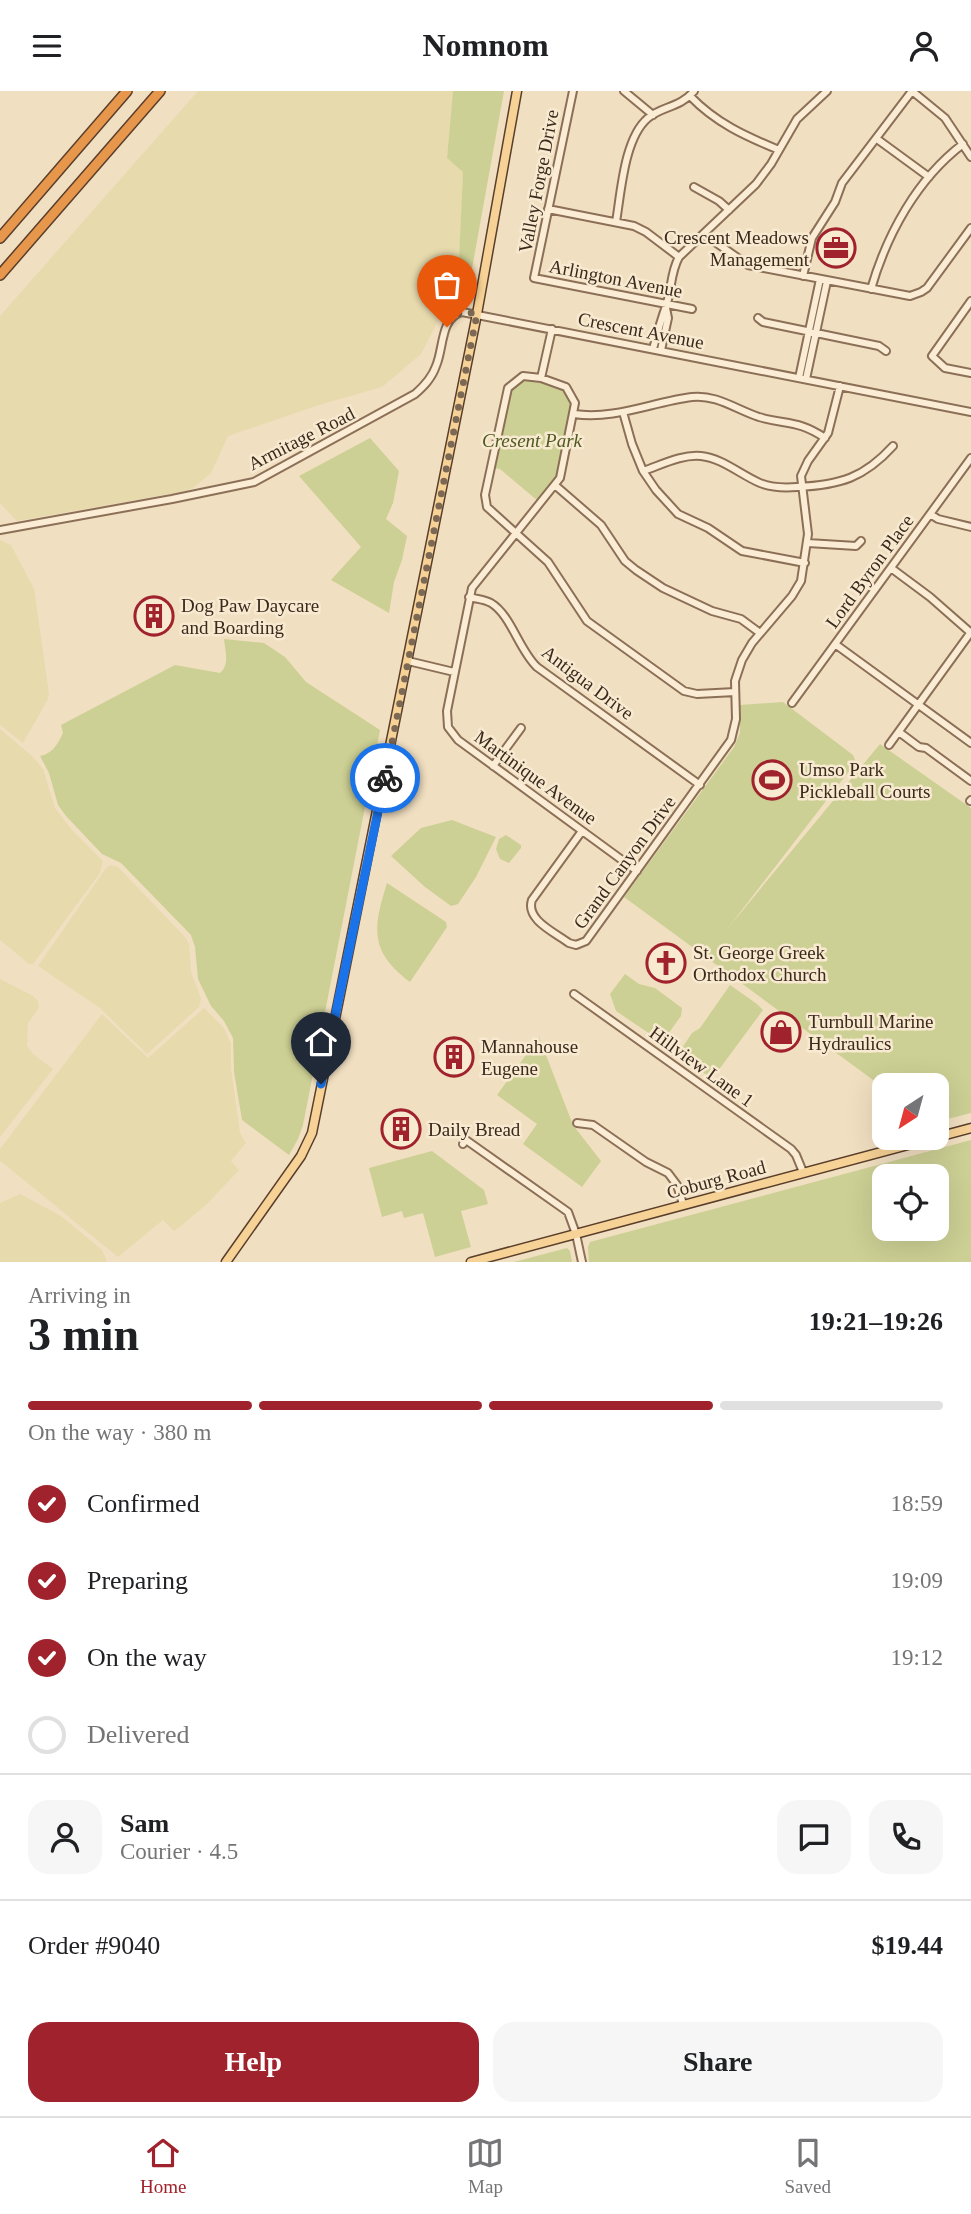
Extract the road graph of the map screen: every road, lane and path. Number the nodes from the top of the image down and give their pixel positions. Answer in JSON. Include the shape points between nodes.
{"nodes":[{"id":1,"x":127,"y":91,"type":"edge"},
{"id":2,"x":160,"y":91,"type":"edge"},
{"id":3,"x":517,"y":91,"type":"edge"},
{"id":4,"x":573,"y":91,"type":"edge"},
{"id":5,"x":624,"y":91,"type":"edge"},
{"id":6,"x":827,"y":91,"type":"edge"},
{"id":7,"x":912,"y":91,"type":"edge"},
{"id":8,"x":692,"y":94,"type":"edge"},
{"id":9,"x":653,"y":115,"type":"junction"},
{"id":10,"x":877,"y":139,"type":"junction"},
{"id":11,"x":963,"y":144,"type":"junction"},
{"id":12,"x":779,"y":150,"type":"junction"},
{"id":13,"x":971,"y":157,"type":"edge"},
{"id":14,"x":929,"y":177,"type":"junction"},
{"id":15,"x":694,"y":187,"type":"dead end"},
{"id":16,"x":548,"y":209,"type":"junction"},
{"id":17,"x":729,"y":210,"type":"junction"},
{"id":18,"x":616,"y":222,"type":"junction"},
{"id":19,"x":971,"y":228,"type":"edge"},
{"id":20,"x":705,"y":235,"type":"junction"},
{"id":21,"x":0,"y":238,"type":"edge"},
{"id":22,"x":679,"y":257,"type":"junction"},
{"id":23,"x":0,"y":275,"type":"edge"},
{"id":24,"x":803,"y":276,"type":"junction"},
{"id":25,"x":534,"y":278,"type":"joint"},
{"id":26,"x":823,"y":280,"type":"junction"},
{"id":27,"x":870,"y":289,"type":"junction"},
{"id":28,"x":971,"y":301,"type":"edge"},
{"id":29,"x":666,"y":306,"type":"junction"},
{"id":30,"x":692,"y":309,"type":"dead end"},
{"id":31,"x":477,"y":314,"type":"junction"},
{"id":32,"x":758,"y":318,"type":"dead end"},
{"id":33,"x":552,"y":329,"type":"junction"},
{"id":34,"x":813,"y":331,"type":"junction"},
{"id":35,"x":653,"y":349,"type":"junction"},
{"id":36,"x":662,"y":351,"type":"junction"},
{"id":37,"x":886,"y":351,"type":"dead end"},
{"id":38,"x":971,"y":373,"type":"edge"},
{"id":39,"x":541,"y":378,"type":"junction"},
{"id":40,"x":803,"y":379,"type":"junction"},
{"id":41,"x":840,"y":386,"type":"junction"},
{"id":42,"x":623,"y":412,"type":"junction"},
{"id":43,"x":971,"y":412,"type":"edge"},
{"id":44,"x":574,"y":414,"type":"junction"},
{"id":45,"x":825,"y":438,"type":"junction"},
{"id":46,"x":893,"y":446,"type":"dead end"},
{"id":47,"x":971,"y":458,"type":"edge"},
{"id":48,"x":643,"y":471,"type":"junction"},
{"id":49,"x":556,"y":487,"type":"junction"},
{"id":50,"x":802,"y":487,"type":"junction"},
{"id":51,"x":930,"y":515,"type":"junction"},
{"id":52,"x":971,"y":527,"type":"edge"},
{"id":53,"x":0,"y":530,"type":"edge"},
{"id":54,"x":516,"y":534,"type":"junction"},
{"id":55,"x":861,"y":541,"type":"dead end"},
{"id":56,"x":808,"y":544,"type":"junction"},
{"id":57,"x":805,"y":563,"type":"junction"},
{"id":58,"x":891,"y":568,"type":"junction"},
{"id":59,"x":469,"y":597,"type":"junction"},
{"id":60,"x":760,"y":633,"type":"junction"},
{"id":61,"x":971,"y":633,"type":"edge"},
{"id":62,"x":835,"y":644,"type":"junction"},
{"id":63,"x":408,"y":661,"type":"junction"},
{"id":64,"x":454,"y":672,"type":"junction"},
{"id":65,"x":735,"y":692,"type":"junction"},
{"id":66,"x":792,"y":703,"type":"dead end"},
{"id":67,"x":918,"y":705,"type":"junction"},
{"id":68,"x":521,"y":728,"type":"dead end"},
{"id":69,"x":899,"y":732,"type":"junction"},
{"id":70,"x":971,"y":743,"type":"edge"},
{"id":71,"x":889,"y":745,"type":"dead end"},
{"id":72,"x":493,"y":766,"type":"junction"},
{"id":73,"x":971,"y":781,"type":"edge"},
{"id":74,"x":700,"y":785,"type":"junction"},
{"id":75,"x":582,"y":831,"type":"junction"},
{"id":76,"x":637,"y":871,"type":"junction"},
{"id":77,"x":574,"y":994,"type":"dead end"},
{"id":78,"x":577,"y":1123,"type":"dead end"},
{"id":79,"x":971,"y":1128,"type":"edge"},
{"id":80,"x":463,"y":1145,"type":"dead end"},
{"id":81,"x":803,"y":1172,"type":"junction"},
{"id":82,"x":683,"y":1204,"type":"junction"},
{"id":83,"x":576,"y":1234,"type":"junction"},
{"id":84,"x":226,"y":1262,"type":"edge"},
{"id":85,"x":471,"y":1262,"type":"edge"},
{"id":86,"x":582,"y":1262,"type":"edge"}],
"edges":[{"from":1,"to":21,"type":"highway"},
{"from":2,"to":23,"type":"highway"},
{"from":3,"to":31,"type":"main road"},
{"from":4,"to":16,"type":"street","name":"Valley Forge Drive"},
{"from":5,"to":9,"type":"street"},
{"from":6,"to":12,"type":"street","via":[[802,113]]},
{"from":7,"to":10,"type":"street"},
{"from":7,"to":11,"type":"street","via":[[945,118]]},
{"from":8,"to":9,"type":"street"},
{"from":8,"to":12,"type":"street","via":[[726,127]]},
{"from":9,"to":18,"type":"street","via":[[633,139]]},
{"from":10,"to":14,"type":"street"},
{"from":10,"to":24,"type":"street","via":[[845,178],[814,236]]},
{"from":11,"to":13,"type":"street"},
{"from":11,"to":14,"type":"street"},
{"from":12,"to":17,"type":"street","via":[[765,174]]},
{"from":14,"to":27,"type":"street","via":[[892,232]]},
{"from":15,"to":17,"type":"street"},
{"from":16,"to":18,"type":"street"},
{"from":16,"to":25,"type":"street","name":"Valley Forge Drive"},
{"from":17,"to":20,"type":"street"},
{"from":18,"to":22,"type":"street","via":[[642,230]]},
{"from":19,"to":27,"type":"street","via":[[921,292],[906,296]]},
{"from":20,"to":22,"type":"street"},
{"from":20,"to":24,"type":"street","via":[[746,264]]},
{"from":22,"to":29,"type":"street"},
{"from":24,"to":26,"type":"street"},
{"from":25,"to":29,"type":"street","name":"Arlington Avenue"},
{"from":26,"to":27,"type":"street"},
{"from":26,"to":34,"type":"street"},
{"from":28,"to":38,"type":"street","via":[[932,356],[948,369]]},
{"from":29,"to":30,"type":"street","name":"Arlington Avenue"},
{"from":29,"to":35,"type":"street"},
{"from":29,"to":36,"type":"street"},
{"from":31,"to":33,"type":"street","name":"Crescent Avenue"},
{"from":31,"to":53,"type":"street","name":"Armitage Road","via":[[460,312],[450,318],[437,365],[415,394],[254,482]]},
{"from":31,"to":63,"type":"main road"},
{"from":32,"to":34,"type":"street"},
{"from":33,"to":35,"type":"street","name":"Crescent Avenue"},
{"from":33,"to":39,"type":"street"},
{"from":34,"to":37,"type":"street"},
{"from":34,"to":40,"type":"street"},
{"from":35,"to":36,"type":"street","name":"Crescent Avenue"},
{"from":36,"to":40,"type":"street","name":"Crescent Avenue"},
{"from":39,"to":44,"type":"street","via":[[569,390]]},
{"from":39,"to":54,"type":"street","via":[[514,379],[508,390],[484,498],[491,513]]},
{"from":40,"to":41,"type":"street","name":"Crescent Avenue"},
{"from":41,"to":43,"type":"street","name":"Crescent Avenue"},
{"from":41,"to":45,"type":"street"},
{"from":42,"to":44,"type":"street"},
{"from":42,"to":45,"type":"street","via":[[699,397],[801,424]]},
{"from":42,"to":48,"type":"street"},
{"from":44,"to":49,"type":"street","name":"Martinique Avenue"},
{"from":45,"to":50,"type":"street","via":[[804,469]]},
{"from":46,"to":50,"type":"street","via":[[855,477]]},
{"from":47,"to":51,"type":"street","name":"Lord Byron Place"},
{"from":48,"to":50,"type":"street","via":[[702,456],[763,484]]},
{"from":48,"to":57,"type":"street","via":[[678,514],[734,547]]},
{"from":49,"to":54,"type":"street","name":"Martinique Avenue"},
{"from":49,"to":60,"type":"street","via":[[599,523],[636,570],[712,611],[741,619]]},
{"from":50,"to":56,"type":"street","name":"Grand Canyon Drive"},
{"from":51,"to":52,"type":"street"},
{"from":51,"to":58,"type":"street","name":"Lord Byron Place"},
{"from":54,"to":59,"type":"street","name":"Martinique Avenue","via":[[475,583]]},
{"from":54,"to":65,"type":"street","via":[[548,562],[587,621],[679,687],[697,694]]},
{"from":55,"to":56,"type":"street","via":[[856,546]]},
{"from":56,"to":57,"type":"street","name":"Grand Canyon Drive"},
{"from":57,"to":60,"type":"street","name":"Grand Canyon Drive","via":[[795,591]]},
{"from":58,"to":61,"type":"street"},
{"from":58,"to":62,"type":"street","name":"Lord Byron Place"},
{"from":59,"to":64,"type":"street","name":"Martinique Avenue"},
{"from":59,"to":74,"type":"street","name":"Antigua Drive","via":[[497,608],[537,667]]},
{"from":60,"to":65,"type":"street","name":"Grand Canyon Drive","via":[[737,672]]},
{"from":61,"to":67,"type":"street"},
{"from":62,"to":66,"type":"street","name":"Lord Byron Place"},
{"from":62,"to":67,"type":"street"},
{"from":63,"to":64,"type":"street"},
{"from":63,"to":84,"type":"main road","via":[[312,1133],[301,1156]]},
{"from":64,"to":72,"type":"street","name":"Martinique Avenue","via":[[448,727],[454,737]]},
{"from":65,"to":74,"type":"street","name":"Grand Canyon Drive","via":[[732,738]]},
{"from":67,"to":69,"type":"street"},
{"from":67,"to":70,"type":"street"},
{"from":68,"to":72,"type":"street"},
{"from":69,"to":71,"type":"street"},
{"from":69,"to":73,"type":"street"},
{"from":72,"to":75,"type":"street","name":"Martinique Avenue"},
{"from":74,"to":76,"type":"street","name":"Grand Canyon Drive"},
{"from":75,"to":76,"type":"street","name":"Martinique Avenue"},
{"from":75,"to":76,"type":"street","name":"Grand Canyon Drive","via":[[532,900],[533,917],[569,943],[586,941]]},
{"from":77,"to":81,"type":"street","name":"Hillview Lane 1","via":[[791,1149]]},
{"from":78,"to":82,"type":"street","via":[[593,1125],[668,1173]]},
{"from":79,"to":81,"type":"main road","name":"Coburg Road"},
{"from":80,"to":83,"type":"street","via":[[466,1140],[566,1210]]},
{"from":81,"to":82,"type":"main road","name":"Coburg Road"},
{"from":82,"to":83,"type":"main road","name":"Coburg Road"},
{"from":83,"to":85,"type":"main road","name":"Coburg Road"},
{"from":83,"to":86,"type":"street"}]}
